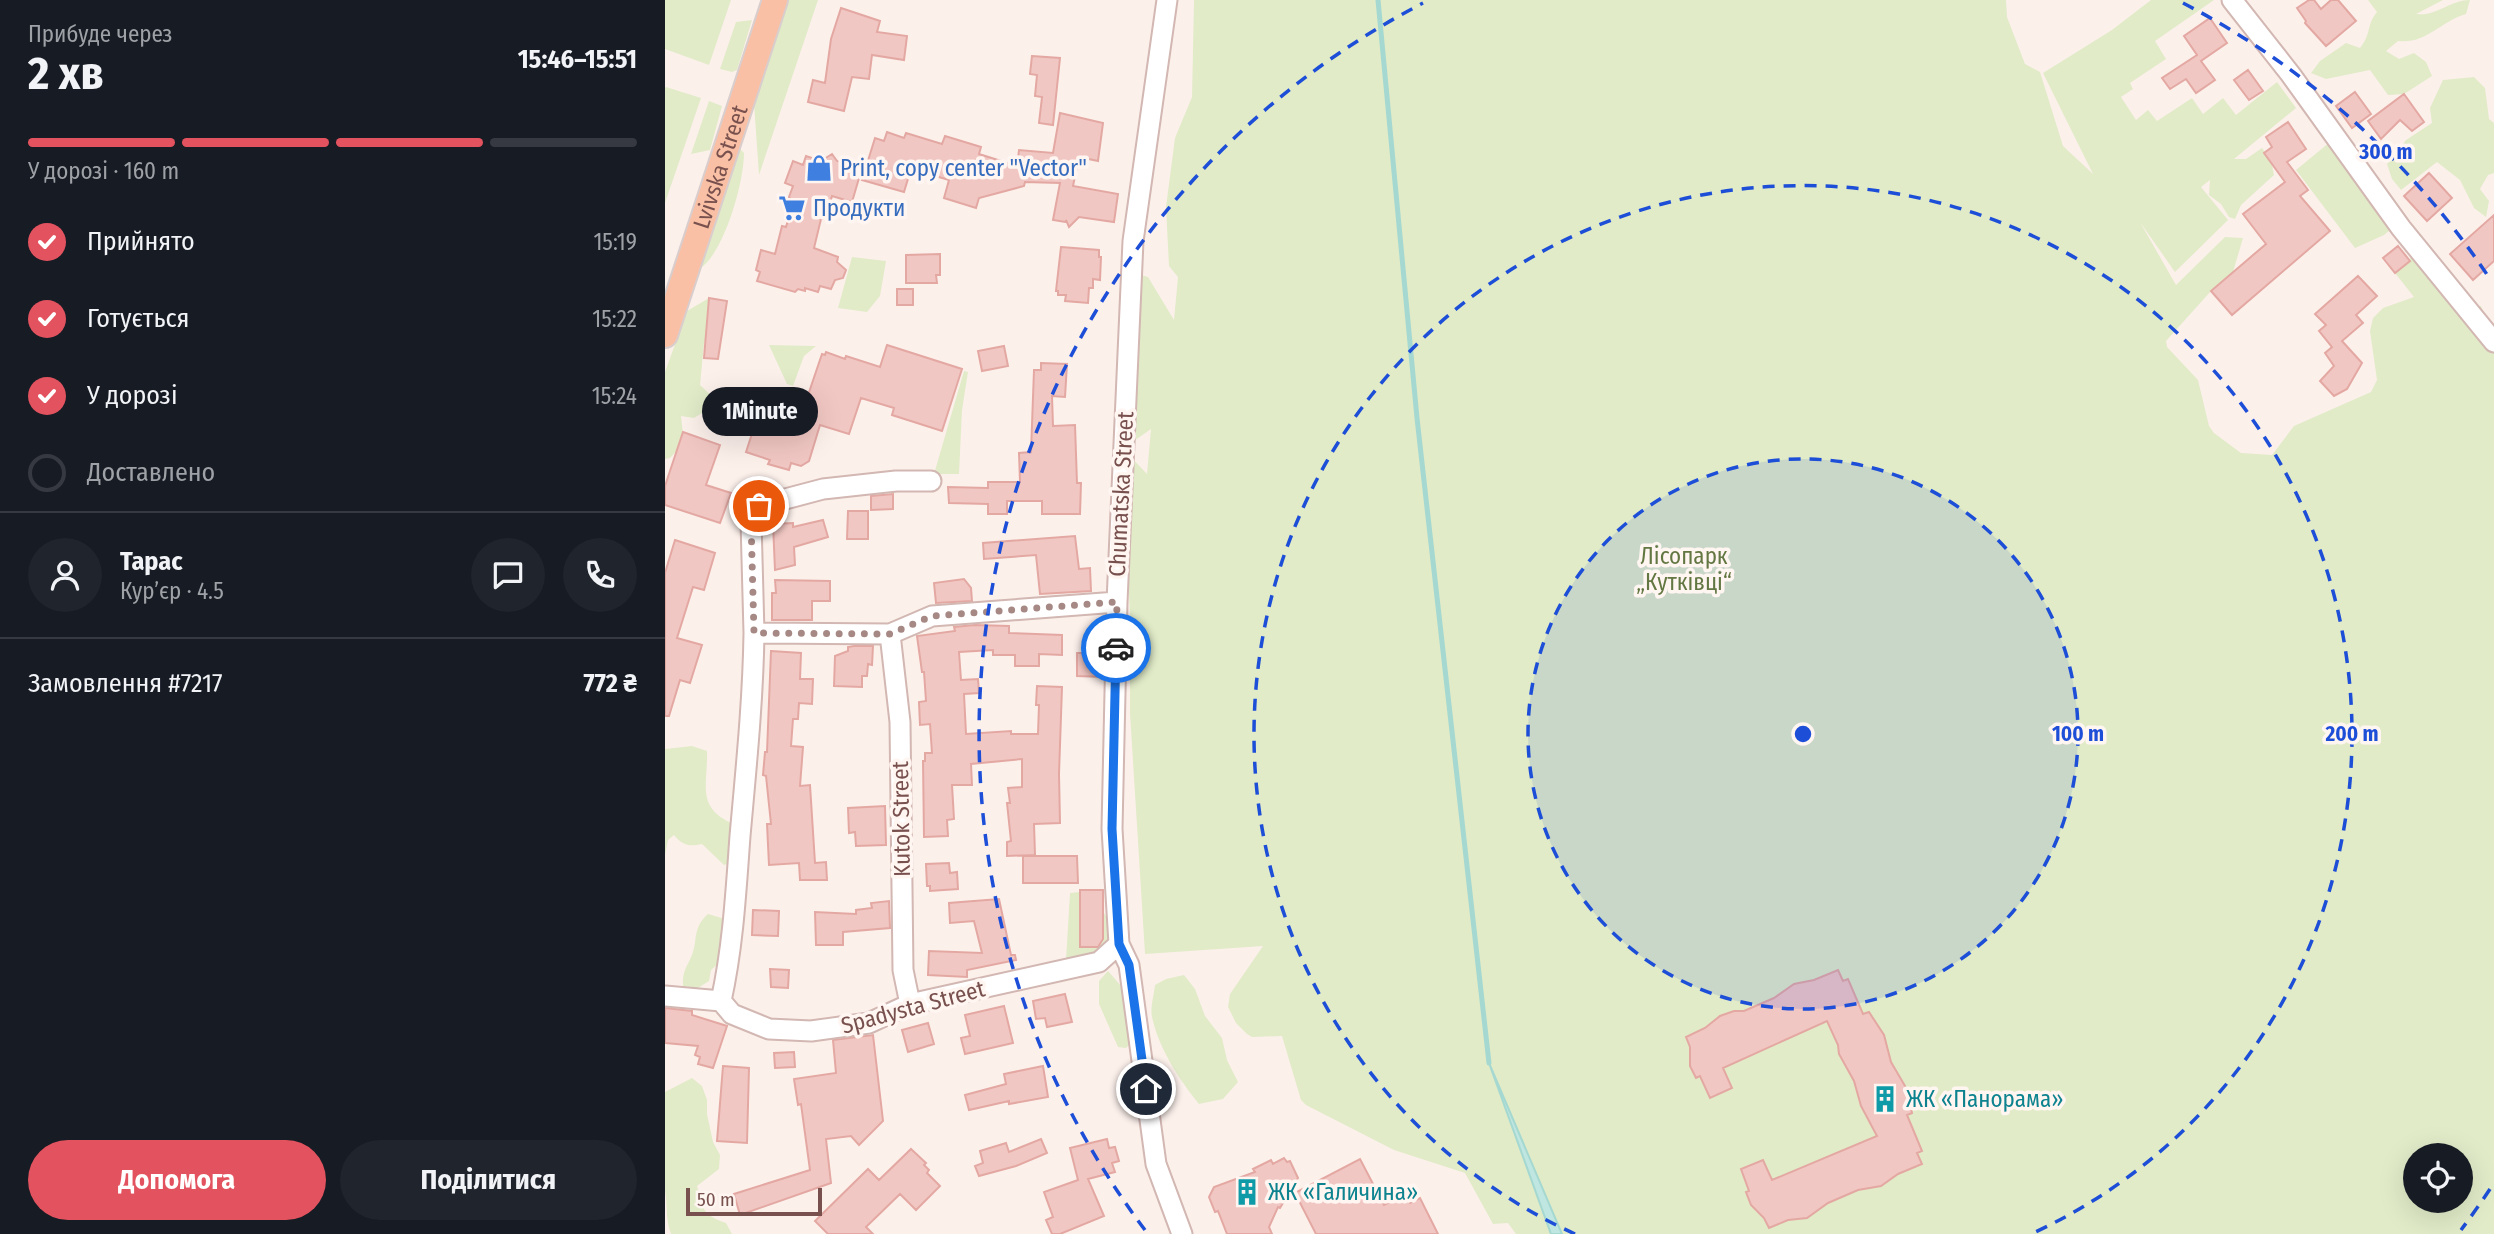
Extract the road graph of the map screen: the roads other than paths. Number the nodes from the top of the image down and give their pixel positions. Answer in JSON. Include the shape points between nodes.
{"nodes":[{"id":1,"x":775,"y":0,"type":"edge"},
{"id":2,"x":1167,"y":0,"type":"edge"},
{"id":3,"x":2232,"y":0,"type":"edge"},
{"id":4,"x":665,"y":335,"type":"edge"},
{"id":5,"x":2494,"y":342,"type":"edge"},
{"id":6,"x":931,"y":481,"type":"dead end"},
{"id":7,"x":1117,"y":602,"type":"junction"},
{"id":8,"x":754,"y":633,"type":"junction"},
{"id":9,"x":890,"y":634,"type":"junction"},
{"id":10,"x":1119,"y":944,"type":"junction"},
{"id":11,"x":665,"y":996,"type":"edge"},
{"id":12,"x":721,"y":1001,"type":"junction"},
{"id":13,"x":910,"y":1004,"type":"junction"},
{"id":14,"x":1182,"y":1234,"type":"edge"}],
"edges":[{"from":1,"to":4,"type":"main road","name":"Lvivska Street"},
{"from":2,"to":7,"type":"street","name":"Chumatska Street","via":[[1133,241]]},
{"from":3,"to":5,"type":"street","via":[[2401,229]]},
{"from":6,"to":8,"type":"street","via":[[823,489],[759,506],[751,521]]},
{"from":7,"to":9,"type":"street","via":[[932,616]]},
{"from":7,"to":10,"type":"street","name":"Chumatska Street","via":[[1112,829]]},
{"from":8,"to":9,"type":"street"},
{"from":8,"to":12,"type":"street","via":[[734,905]]},
{"from":9,"to":13,"type":"street","name":"Kutok Street","via":[[900,722],[903,970]]},
{"from":10,"to":13,"type":"street","name":"Spadysta Street","via":[[1098,962]]},
{"from":10,"to":14,"type":"street","name":"Chumatska Street","via":[[1129,965],[1156,1164]]},
{"from":11,"to":12,"type":"street"},
{"from":12,"to":13,"type":"street","name":"Spadysta Street","via":[[732,1014],[769,1029],[811,1031],[869,1023]]}]}
